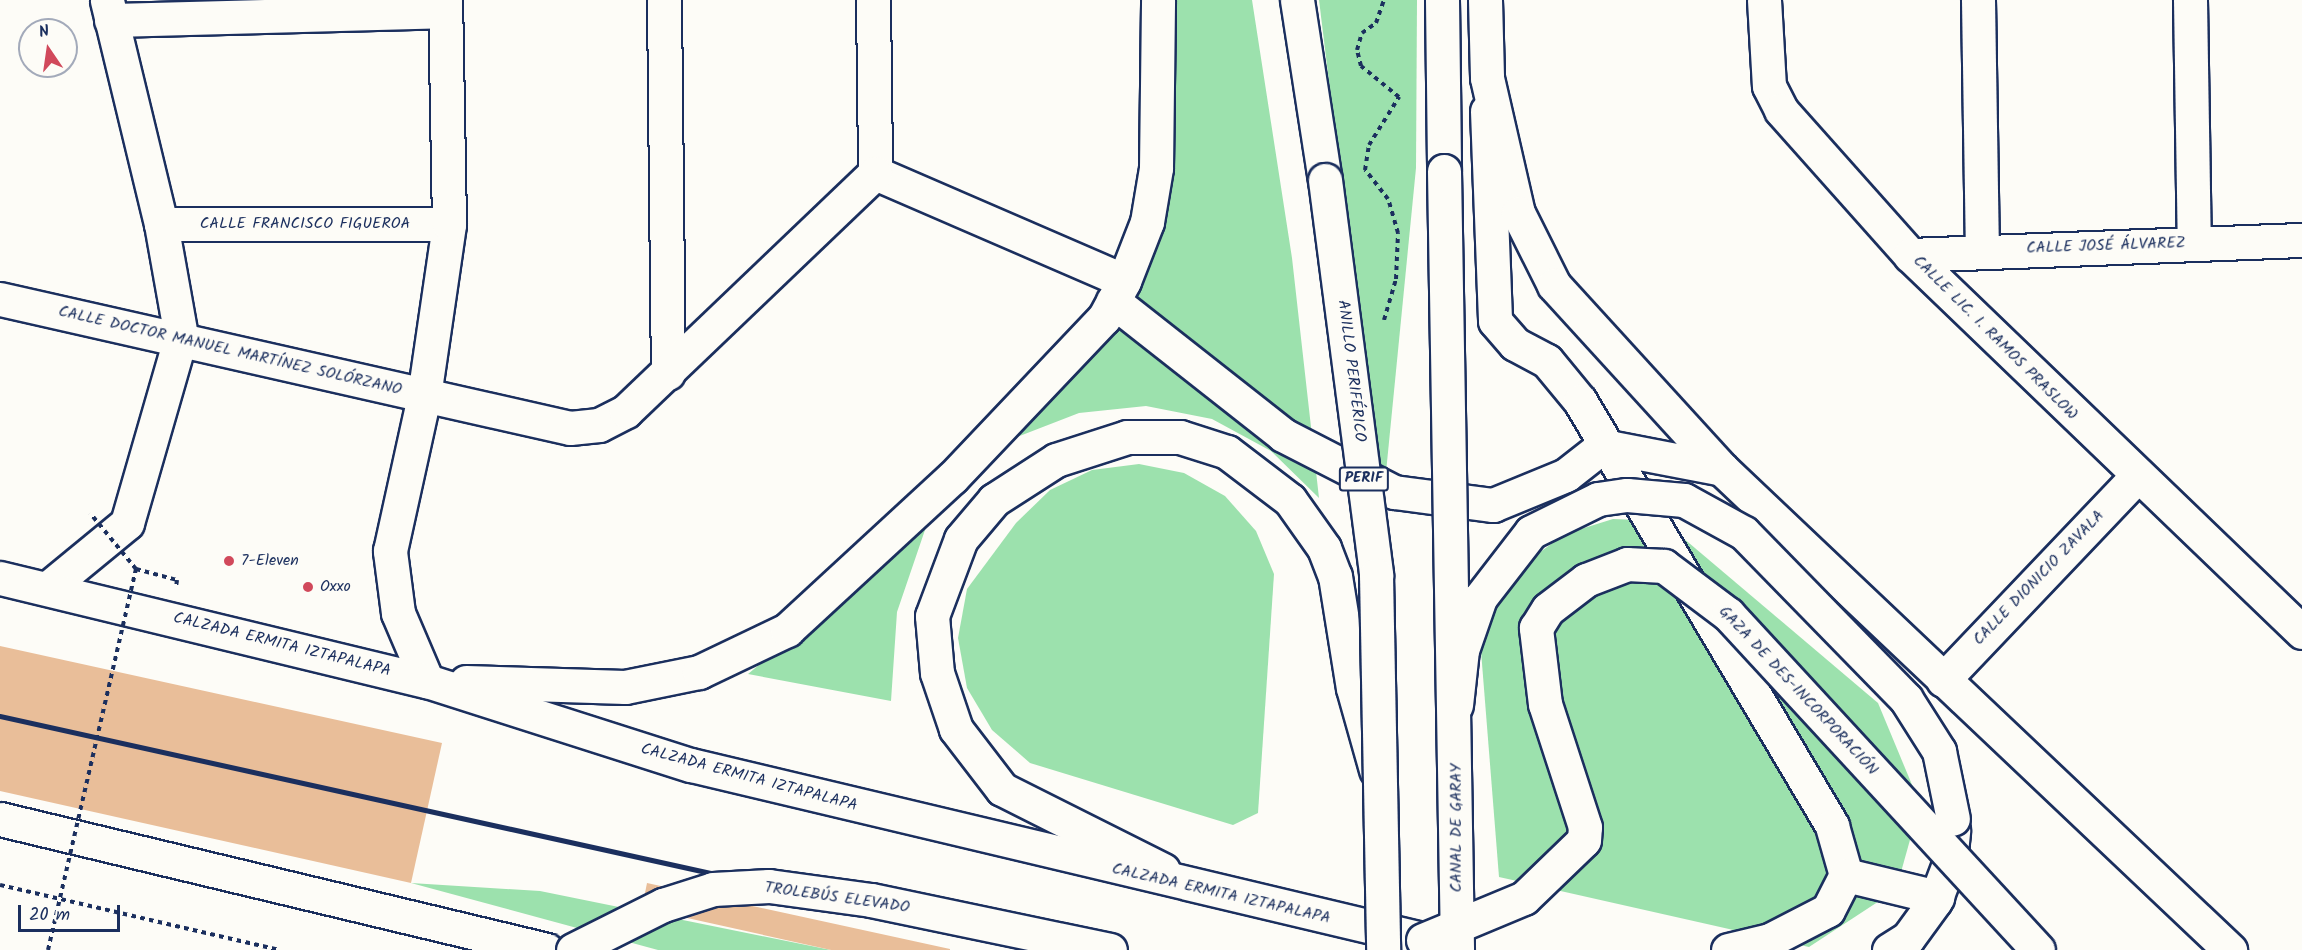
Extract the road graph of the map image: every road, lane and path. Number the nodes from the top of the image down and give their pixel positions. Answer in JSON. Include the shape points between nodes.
{"nodes":[{"id":1,"x":664,"y":0,"type":"edge"},
{"id":2,"x":873,"y":0,"type":"edge"},
{"id":3,"x":1158,"y":0,"type":"edge"},
{"id":4,"x":1297,"y":0,"type":"edge"},
{"id":5,"x":1384,"y":0,"type":"edge"},
{"id":6,"x":1442,"y":0,"type":"edge"},
{"id":7,"x":1485,"y":0,"type":"edge"},
{"id":8,"x":1764,"y":0,"type":"edge"},
{"id":9,"x":1978,"y":0,"type":"edge"},
{"id":10,"x":2190,"y":0,"type":"edge"},
{"id":11,"x":445,"y":5,"type":"edge"},
{"id":12,"x":109,"y":10,"type":"edge"},
{"id":13,"x":1487,"y":78,"type":"junction"},
{"id":14,"x":875,"y":173,"type":"junction"},
{"id":15,"x":161,"y":224,"type":"junction"},
{"id":16,"x":449,"y":224,"type":"junction"},
{"id":17,"x":2302,"y":240,"type":"edge"},
{"id":18,"x":2194,"y":242,"type":"junction"},
{"id":19,"x":1982,"y":251,"type":"junction"},
{"id":20,"x":1910,"y":255,"type":"junction"},
{"id":21,"x":1119,"y":291,"type":"junction"},
{"id":22,"x":0,"y":299,"type":"edge"},
{"id":23,"x":1384,"y":321,"type":"dead end"},
{"id":24,"x":182,"y":336,"type":"junction"},
{"id":25,"x":668,"y":373,"type":"junction"},
{"id":26,"x":424,"y":396,"type":"junction"},
{"id":27,"x":1603,"y":447,"type":"junction"},
{"id":28,"x":1722,"y":469,"type":"junction"},
{"id":29,"x":2136,"y":477,"type":"junction"},
{"id":30,"x":90,"y":513,"type":"dead end"},
{"id":31,"x":136,"y":569,"type":"junction"},
{"id":32,"x":0,"y":578,"type":"edge"},
{"id":33,"x":177,"y":580,"type":"dead end"},
{"id":34,"x":48,"y":588,"type":"junction"},
{"id":35,"x":2302,"y":632,"type":"edge"},
{"id":36,"x":1943,"y":680,"type":"junction"},
{"id":37,"x":427,"y":681,"type":"junction"},
{"id":38,"x":1456,"y":705,"type":"junction"},
{"id":39,"x":1380,"y":780,"type":"junction"},
{"id":40,"x":0,"y":819,"type":"edge"},
{"id":41,"x":1846,"y":875,"type":"junction"},
{"id":42,"x":0,"y":885,"type":"edge"},
{"id":43,"x":1187,"y":887,"type":"junction"},
{"id":44,"x":1937,"y":897,"type":"junction"},
{"id":45,"x":60,"y":899,"type":"junction"},
{"id":46,"x":1423,"y":940,"type":"junction"},
{"id":47,"x":48,"y":950,"type":"edge"},
{"id":48,"x":279,"y":950,"type":"edge"},
{"id":49,"x":547,"y":950,"type":"edge"},
{"id":50,"x":573,"y":950,"type":"edge"},
{"id":51,"x":1110,"y":950,"type":"edge"},
{"id":52,"x":1383,"y":950,"type":"edge"},
{"id":53,"x":1457,"y":950,"type":"edge"},
{"id":54,"x":1469,"y":950,"type":"edge"},
{"id":55,"x":1728,"y":950,"type":"edge"},
{"id":56,"x":1889,"y":950,"type":"edge"},
{"id":57,"x":2038,"y":950,"type":"edge"},
{"id":58,"x":2230,"y":950,"type":"edge"}],
"edges":[{"from":1,"to":25,"type":"main road"},
{"from":2,"to":14,"type":"main road"},
{"from":3,"to":21,"type":"main road","via":[[1156,168],[1147,222]]},
{"from":4,"to":39,"type":"main road","name":"ANILLO PERIFÉRICO","number":"PERIF","bridge":true,"via":[[1325,180],[1376,576]]},
{"from":5,"to":23,"type":"path","via":[[1376,23],[1362,33],[1357,50],[1361,66],[1399,97],[1369,145],[1365,170],[1388,199],[1398,233],[1396,279]]},
{"from":6,"to":38,"type":"main road","bridge":true},
{"from":7,"to":13,"type":"main road"},
{"from":8,"to":20,"type":"main road","name":"CALLE LIC. I. RAMOS PRASLOW","via":[[1769,86],[1782,110]]},
{"from":9,"to":19,"type":"main road"},
{"from":10,"to":18,"type":"main road"},
{"from":11,"to":12,"type":"main road"},
{"from":11,"to":16,"type":"main road"},
{"from":12,"to":15,"type":"main road"},
{"from":13,"to":27,"type":"main road","via":[[1495,321],[1515,344],[1547,361],[1580,401]]},
{"from":13,"to":28,"type":"main road","via":[[1518,213],[1554,285]]},
{"from":14,"to":21,"type":"main road"},
{"from":14,"to":25,"type":"main road","name":"CALLE DOCTOR MANUEL MARTÍNEZ SOLÓRZANO"},
{"from":15,"to":16,"type":"main road","name":"CALLE FRANCISCO FIGUEROA"},
{"from":15,"to":24,"type":"main road"},
{"from":16,"to":26,"type":"main road"},
{"from":17,"to":18,"type":"main road","name":"CALLE JOSÉ ÁLVAREZ"},
{"from":18,"to":19,"type":"main road","name":"CALLE JOSÉ ÁLVAREZ"},
{"from":19,"to":20,"type":"main road","name":"CALLE JOSÉ ÁLVAREZ"},
{"from":20,"to":29,"type":"main road","name":"CALLE LIC. I. RAMOS PRASLOW"},
{"from":21,"to":27,"type":"main road","via":[[1283,435],[1394,492],[1493,505],[1566,475]]},
{"from":21,"to":37,"type":"main road","via":[[1104,318],[952,478],[787,630],[699,672],[625,687]]},
{"from":22,"to":24,"type":"main road","name":"CALLE DOCTOR MANUEL MARTÍNEZ SOLÓRZANO"},
{"from":24,"to":26,"type":"main road","name":"CALLE DOCTOR MANUEL MARTÍNEZ SOLÓRZANO"},
{"from":24,"to":34,"type":"main road","via":[[127,523]]},
{"from":25,"to":26,"type":"main road","name":"CALLE DOCTOR MANUEL MARTÍNEZ SOLÓRZANO","via":[[626,411],[599,425],[579,427]]},
{"from":26,"to":37,"type":"main road","via":[[390,551],[398,613]]},
{"from":27,"to":28,"type":"main road"},
{"from":27,"to":41,"type":"main road","via":[[1832,826]]},
{"from":28,"to":36,"type":"main road"},
{"from":29,"to":35,"type":"main road","name":"CALLE LIC. I. RAMOS PRASLOW"},
{"from":29,"to":36,"type":"main road","name":"CALLE DIONICIO ZAVALA"},
{"from":30,"to":31,"type":"path","bridge":true},
{"from":31,"to":33,"type":"path"},
{"from":31,"to":45,"type":"path","bridge":true},
{"from":32,"to":34,"type":"main road","name":"CALZADA ERMITA IZTAPALAPA"},
{"from":34,"to":37,"type":"main road","name":"CALZADA ERMITA IZTAPALAPA"},
{"from":36,"to":58,"type":"main road"},
{"from":37,"to":43,"type":"main road","name":"CALZADA ERMITA IZTAPALAPA","via":[[691,765]]},
{"from":38,"to":44,"type":"main road","bridge":true,"via":[[1462,650],[1480,598],[1531,532],[1598,499],[1627,495],[1684,500],[1744,533],[1906,699],[1939,751],[1953,819],[1950,861]]},
{"from":38,"to":53,"type":"main road","name":"CANAL DE GARAY","bridge":true},
{"from":39,"to":43,"type":"main road","bridge":true,"via":[[1353,688],[1335,576],[1324,548],[1290,500],[1234,456],[1180,437],[1127,437],[1077,451],[1014,483],[961,539],[932,616],[937,673],[956,729],[1002,789],[1051,818],[1135,853]]},
{"from":39,"to":52,"type":"main road","number":"PERIF","bridge":true},
{"from":40,"to":49,"type":"main road"},
{"from":41,"to":44,"type":"main road"},
{"from":41,"to":55,"type":"main road","via":[[1828,910],[1770,939]]},
{"from":42,"to":45,"type":"path"},
{"from":43,"to":46,"type":"main road","name":"CALZADA ERMITA IZTAPALAPA"},
{"from":44,"to":56,"type":"main road","via":[[1923,921]]},
{"from":45,"to":47,"type":"path","bridge":true},
{"from":45,"to":48,"type":"path"},
{"from":46,"to":54,"type":"main road","name":"CALZADA ERMITA IZTAPALAPA"},
{"from":46,"to":57,"type":"main road","name":"GAZA DE DES-INCORPORACIÓN","bridge":true,"via":[[1524,898],[1584,840],[1585,827],[1545,704],[1536,628],[1548,609],[1586,580],[1627,564],[1664,566],[1728,614]]},
{"from":50,"to":51,"type":"main road","name":"TROLEBÚS ELEVADO","bridge":true,"via":[[663,904],[712,889],[769,886],[871,900]]}]}
